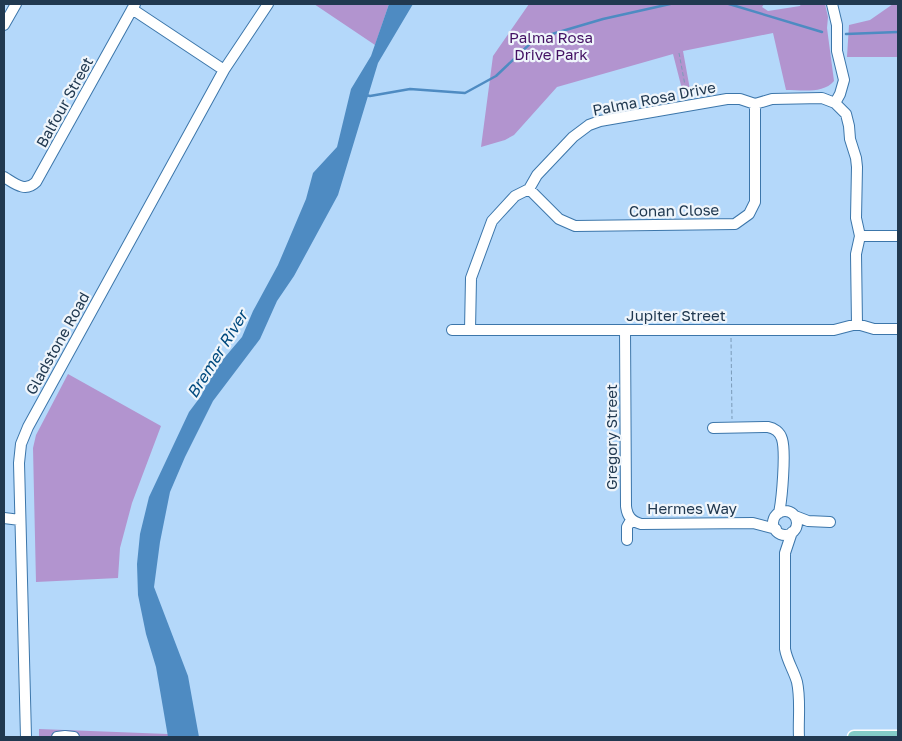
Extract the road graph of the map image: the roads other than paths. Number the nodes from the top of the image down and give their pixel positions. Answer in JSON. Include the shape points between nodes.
{"nodes":[{"id":1,"x":16,"y":4,"type":"edge"},
{"id":2,"x":268,"y":4,"type":"edge"},
{"id":3,"x":832,"y":4,"type":"edge"},
{"id":4,"x":134,"y":6,"type":"edge"},
{"id":5,"x":5,"y":21,"type":"edge"},
{"id":6,"x":224,"y":70,"type":"junction"},
{"id":7,"x":835,"y":102,"type":"junction"},
{"id":8,"x":755,"y":104,"type":"junction"},
{"id":9,"x":4,"y":178,"type":"edge"},
{"id":10,"x":529,"y":189,"type":"junction"},
{"id":11,"x":860,"y":236,"type":"junction"},
{"id":12,"x":898,"y":236,"type":"edge"},
{"id":13,"x":857,"y":324,"type":"junction"},
{"id":14,"x":898,"y":329,"type":"edge"},
{"id":15,"x":452,"y":330,"type":"dead end"},
{"id":16,"x":470,"y":330,"type":"junction"},
{"id":17,"x":625,"y":330,"type":"junction"},
{"id":18,"x":713,"y":428,"type":"dead end"},
{"id":19,"x":785,"y":514,"type":"junction"},
{"id":20,"x":4,"y":518,"type":"edge"},
{"id":21,"x":20,"y":520,"type":"junction"},
{"id":22,"x":631,"y":520,"type":"junction"},
{"id":23,"x":815,"y":522,"type":"junction"},
{"id":24,"x":830,"y":522,"type":"dead end"},
{"id":25,"x":753,"y":523,"type":"junction"},
{"id":26,"x":777,"y":530,"type":"junction"},
{"id":27,"x":793,"y":531,"type":"junction"},
{"id":28,"x":627,"y":540,"type":"dead end"},
{"id":29,"x":785,"y":553,"type":"junction"},
{"id":30,"x":26,"y":737,"type":"edge"},
{"id":31,"x":56,"y":737,"type":"edge"},
{"id":32,"x":74,"y":737,"type":"edge"},
{"id":33,"x":798,"y":737,"type":"edge"},
{"id":34,"x":854,"y":737,"type":"edge"},
{"id":35,"x":898,"y":737,"type":"edge"}],
"edges":[{"from":1,"to":5,"type":"street"},
{"from":2,"to":6,"type":"street","name":"Gladstone Road"},
{"from":3,"to":7,"type":"street","via":[[844,80]]},
{"from":4,"to":6,"type":"street"},
{"from":4,"to":9,"type":"street","name":"Balfour Street","via":[[36,182],[24,188]]},
{"from":6,"to":21,"type":"street","name":"Gladstone Road","via":[[26,431],[19,459]]},
{"from":7,"to":8,"type":"street","name":"Palma Rosa Drive","via":[[822,98],[772,99]]},
{"from":7,"to":11,"type":"street","via":[[846,114],[856,158],[856,218]]},
{"from":8,"to":10,"type":"street","name":"Palma Rosa Drive","via":[[727,99],[589,125],[537,174]]},
{"from":8,"to":10,"type":"street","name":"Conan Close","via":[[755,202],[749,214],[735,224],[575,226],[559,219]]},
{"from":10,"to":16,"type":"street","name":"Palma Rosa Drive","via":[[515,196],[492,221],[471,278]]},
{"from":11,"to":12,"type":"street"},
{"from":11,"to":13,"type":"street","via":[[856,254]]},
{"from":13,"to":14,"type":"street","name":"Jupiter Street","via":[[874,329]]},
{"from":13,"to":17,"type":"street","name":"Jupiter Street","via":[[834,330]]},
{"from":15,"to":16,"type":"street","name":"Jupiter Street"},
{"from":16,"to":17,"type":"street","name":"Jupiter Street"},
{"from":17,"to":22,"type":"street","name":"Gregory Street","via":[[626,512]]},
{"from":18,"to":19,"type":"street","via":[[768,427],[779,434],[783,442]]},
{"from":19,"to":23,"type":"street"},
{"from":19,"to":25,"type":"street","name":"Hermes Way"},
{"from":19,"to":26,"type":"street","via":[[774,522]]},
{"from":19,"to":27,"type":"street","via":[[797,523]]},
{"from":20,"to":21,"type":"street"},
{"from":21,"to":30,"type":"street","name":"Gladstone Road"},
{"from":22,"to":25,"type":"street","name":"Hermes Way","via":[[641,524]]},
{"from":22,"to":28,"type":"street","name":"Gregory Street","via":[[627,527]]},
{"from":23,"to":24,"type":"street"},
{"from":23,"to":27,"type":"street"},
{"from":25,"to":26,"type":"street","name":"Hermes Way"},
{"from":26,"to":27,"type":"street","via":[[785,534]]},
{"from":26,"to":29,"type":"street"},
{"from":27,"to":29,"type":"street"},
{"from":29,"to":33,"type":"street","via":[[786,649],[798,690]]},
{"from":31,"to":32,"type":"street"},
{"from":34,"to":35,"type":"main road"}]}
